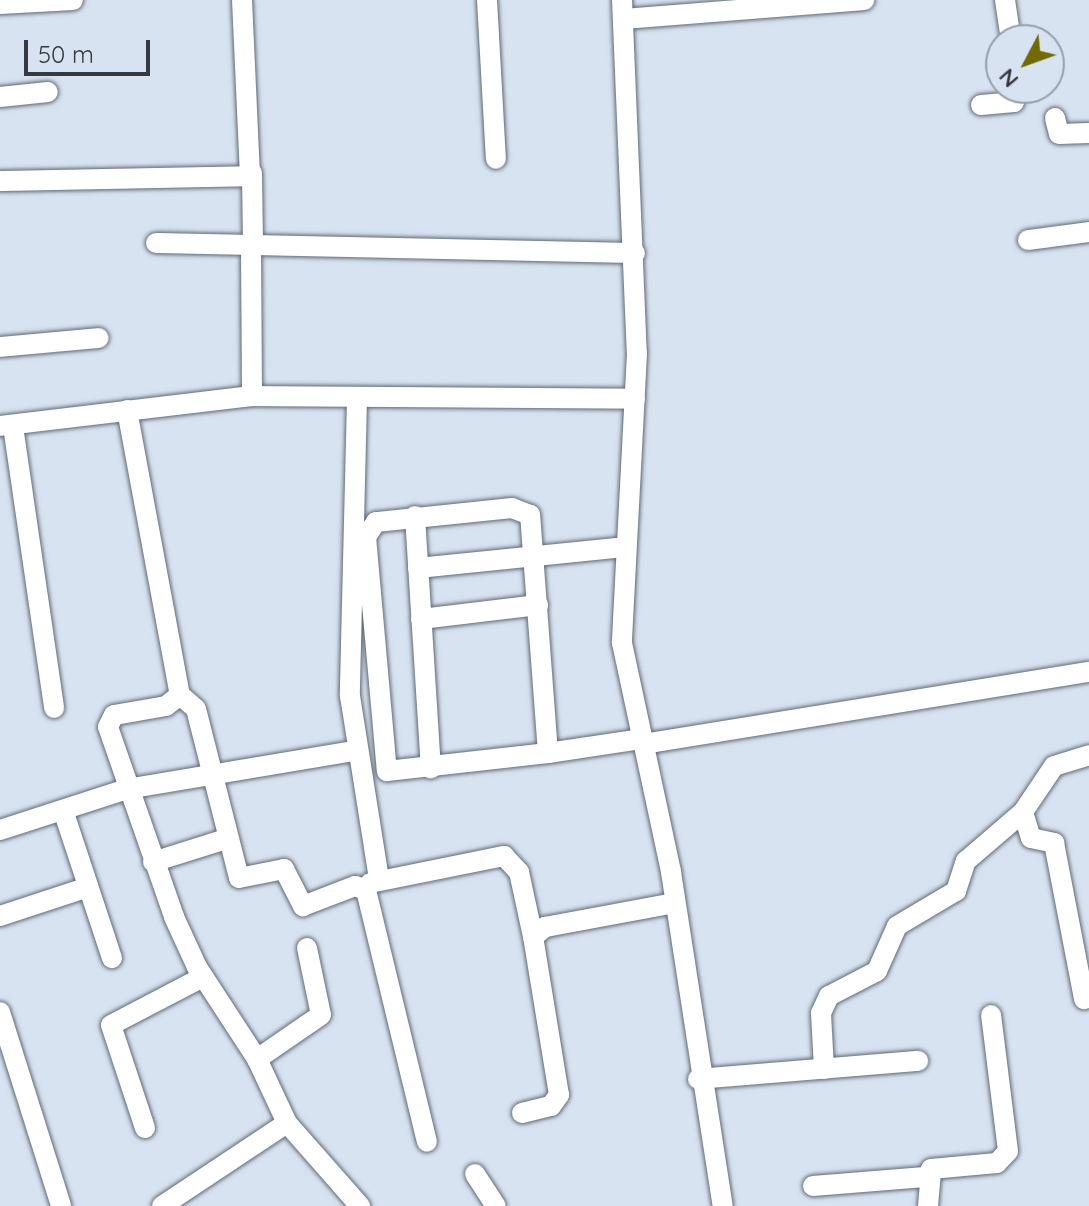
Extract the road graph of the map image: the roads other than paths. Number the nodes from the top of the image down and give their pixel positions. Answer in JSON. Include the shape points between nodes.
{"nodes":[{"id":1,"x":73,"y":0,"type":"edge"},
{"id":2,"x":242,"y":0,"type":"edge"},
{"id":3,"x":487,"y":0,"type":"edge"},
{"id":4,"x":864,"y":0,"type":"edge"},
{"id":5,"x":1005,"y":0,"type":"edge"},
{"id":6,"x":0,"y":4,"type":"edge"},
{"id":7,"x":623,"y":10,"type":"edge"},
{"id":8,"x":1009,"y":24,"type":"edge"},
{"id":9,"x":48,"y":92,"type":"dead end"},
{"id":10,"x":0,"y":97,"type":"edge"},
{"id":11,"x":992,"y":104,"type":"edge"},
{"id":12,"x":981,"y":105,"type":"dead end"},
{"id":13,"x":1055,"y":118,"type":"dead end"},
{"id":14,"x":1089,"y":133,"type":"edge"},
{"id":15,"x":496,"y":159,"type":"dead end"},
{"id":16,"x":252,"y":173,"type":"junction"},
{"id":17,"x":0,"y":181,"type":"edge"},
{"id":18,"x":1089,"y":232,"type":"edge"},
{"id":19,"x":1028,"y":240,"type":"dead end"},
{"id":20,"x":156,"y":243,"type":"dead end"},
{"id":21,"x":252,"y":249,"type":"junction"},
{"id":22,"x":635,"y":253,"type":"junction"},
{"id":23,"x":99,"y":338,"type":"dead end"},
{"id":24,"x":0,"y":347,"type":"edge"},
{"id":25,"x":252,"y":396,"type":"junction"},
{"id":26,"x":357,"y":399,"type":"junction"},
{"id":27,"x":635,"y":399,"type":"junction"},
{"id":28,"x":127,"y":410,"type":"junction"},
{"id":29,"x":7,"y":426,"type":"edge"},
{"id":30,"x":415,"y":516,"type":"junction"},
{"id":31,"x":624,"y":547,"type":"junction"},
{"id":32,"x":536,"y":554,"type":"junction"},
{"id":33,"x":418,"y":568,"type":"junction"},
{"id":34,"x":538,"y":605,"type":"junction"},
{"id":35,"x":421,"y":619,"type":"junction"},
{"id":36,"x":1089,"y":672,"type":"edge"},
{"id":37,"x":180,"y":695,"type":"junction"},
{"id":38,"x":54,"y":708,"type":"dead end"},
{"id":39,"x":642,"y":742,"type":"junction"},
{"id":40,"x":355,"y":751,"type":"junction"},
{"id":41,"x":548,"y":753,"type":"junction"},
{"id":42,"x":1089,"y":755,"type":"edge"},
{"id":43,"x":431,"y":768,"type":"junction"},
{"id":44,"x":209,"y":773,"type":"junction"},
{"id":45,"x":127,"y":789,"type":"junction"},
{"id":46,"x":63,"y":810,"type":"junction"},
{"id":47,"x":1023,"y":812,"type":"junction"},
{"id":48,"x":0,"y":830,"type":"edge"},
{"id":49,"x":226,"y":839,"type":"junction"},
{"id":50,"x":153,"y":862,"type":"junction"},
{"id":51,"x":370,"y":883,"type":"junction"},
{"id":52,"x":88,"y":887,"type":"junction"},
{"id":53,"x":675,"y":903,"type":"junction"},
{"id":54,"x":0,"y":916,"type":"edge"},
{"id":55,"x":533,"y":937,"type":"junction"},
{"id":56,"x":307,"y":948,"type":"dead end"},
{"id":57,"x":112,"y":958,"type":"dead end"},
{"id":58,"x":203,"y":977,"type":"junction"},
{"id":59,"x":1084,"y":999,"type":"dead end"},
{"id":60,"x":0,"y":1012,"type":"edge"},
{"id":61,"x":991,"y":1015,"type":"dead end"},
{"id":62,"x":257,"y":1059,"type":"junction"},
{"id":63,"x":918,"y":1061,"type":"dead end"},
{"id":64,"x":824,"y":1069,"type":"junction"},
{"id":65,"x":10,"y":1078,"type":"edge"},
{"id":66,"x":698,"y":1079,"type":"junction"},
{"id":67,"x":522,"y":1113,"type":"dead end"},
{"id":68,"x":287,"y":1123,"type":"junction"},
{"id":69,"x":145,"y":1128,"type":"dead end"},
{"id":70,"x":427,"y":1142,"type":"dead end"},
{"id":71,"x":475,"y":1174,"type":"dead end"},
{"id":72,"x":925,"y":1177,"type":"junction"},
{"id":73,"x":813,"y":1186,"type":"dead end"},
{"id":74,"x":168,"y":1204,"type":"edge"},
{"id":75,"x":61,"y":1206,"type":"edge"},
{"id":76,"x":360,"y":1206,"type":"edge"},
{"id":77,"x":496,"y":1206,"type":"edge"},
{"id":78,"x":723,"y":1206,"type":"edge"},
{"id":79,"x":928,"y":1206,"type":"edge"}],
"edges":[{"from":1,"to":6,"type":"street"},
{"from":2,"to":16,"type":"street"},
{"from":3,"to":15,"type":"street"},
{"from":4,"to":7,"type":"street"},
{"from":5,"to":8,"type":"street"},
{"from":7,"to":22,"type":"street"},
{"from":9,"to":10,"type":"street"},
{"from":11,"to":12,"type":"street"},
{"from":13,"to":14,"type":"street","via":[[1059,134]]},
{"from":16,"to":17,"type":"street","via":[[242,180],[81,175]]},
{"from":16,"to":21,"type":"street"},
{"from":18,"to":19,"type":"street"},
{"from":20,"to":21,"type":"street"},
{"from":21,"to":22,"type":"street"},
{"from":21,"to":25,"type":"street"},
{"from":22,"to":27,"type":"street"},
{"from":23,"to":24,"type":"street"},
{"from":25,"to":26,"type":"street"},
{"from":25,"to":28,"type":"street"},
{"from":26,"to":27,"type":"street"},
{"from":26,"to":40,"type":"street","via":[[349,603]]},
{"from":27,"to":31,"type":"street"},
{"from":28,"to":29,"type":"street"},
{"from":28,"to":37,"type":"street"},
{"from":29,"to":38,"type":"street"},
{"from":30,"to":32,"type":"street","via":[[522,509],[534,526]]},
{"from":30,"to":33,"type":"street"},
{"from":30,"to":43,"type":"street","via":[[376,522],[366,537],[381,761],[393,772]]},
{"from":31,"to":32,"type":"street"},
{"from":31,"to":39,"type":"street","via":[[622,643]]},
{"from":32,"to":33,"type":"street"},
{"from":32,"to":34,"type":"street"},
{"from":33,"to":35,"type":"street"},
{"from":34,"to":35,"type":"street"},
{"from":34,"to":41,"type":"street"},
{"from":35,"to":43,"type":"street"},
{"from":36,"to":39,"type":"street"},
{"from":37,"to":44,"type":"street","via":[[196,709]]},
{"from":37,"to":45,"type":"street","via":[[166,706],[108,720]]},
{"from":39,"to":41,"type":"street"},
{"from":39,"to":53,"type":"street"},
{"from":40,"to":44,"type":"street"},
{"from":40,"to":51,"type":"street"},
{"from":41,"to":43,"type":"street"},
{"from":42,"to":47,"type":"street","via":[[1054,766]]},
{"from":44,"to":45,"type":"street"},
{"from":44,"to":49,"type":"street"},
{"from":45,"to":46,"type":"street"},
{"from":45,"to":50,"type":"street"},
{"from":46,"to":48,"type":"street"},
{"from":46,"to":52,"type":"street"},
{"from":47,"to":59,"type":"street","via":[[1031,838],[1054,843]]},
{"from":47,"to":64,"type":"street","via":[[966,861],[949,898],[897,926],[877,971],[829,996],[821,1013]]},
{"from":49,"to":50,"type":"street"},
{"from":49,"to":51,"type":"street","via":[[239,878],[284,869],[303,906]]},
{"from":50,"to":58,"type":"street"},
{"from":51,"to":55,"type":"street","via":[[504,856],[519,872]]},
{"from":51,"to":70,"type":"street"},
{"from":52,"to":54,"type":"street"},
{"from":52,"to":57,"type":"street"},
{"from":53,"to":55,"type":"street","via":[[545,927]]},
{"from":53,"to":66,"type":"street"},
{"from":55,"to":67,"type":"street","via":[[559,1095],[551,1106]]},
{"from":56,"to":62,"type":"street","via":[[321,1015]]},
{"from":58,"to":62,"type":"street"},
{"from":58,"to":69,"type":"street","via":[[111,1025]]},
{"from":60,"to":65,"type":"street"},
{"from":61,"to":72,"type":"street","via":[[1008,1151],[997,1163],[938,1167]]},
{"from":62,"to":68,"type":"street"},
{"from":63,"to":64,"type":"street"},
{"from":64,"to":66,"type":"street"},
{"from":65,"to":75,"type":"street"},
{"from":66,"to":78,"type":"street"},
{"from":68,"to":74,"type":"street"},
{"from":68,"to":76,"type":"street"},
{"from":71,"to":77,"type":"street"},
{"from":72,"to":73,"type":"street"},
{"from":72,"to":79,"type":"street"}]}
